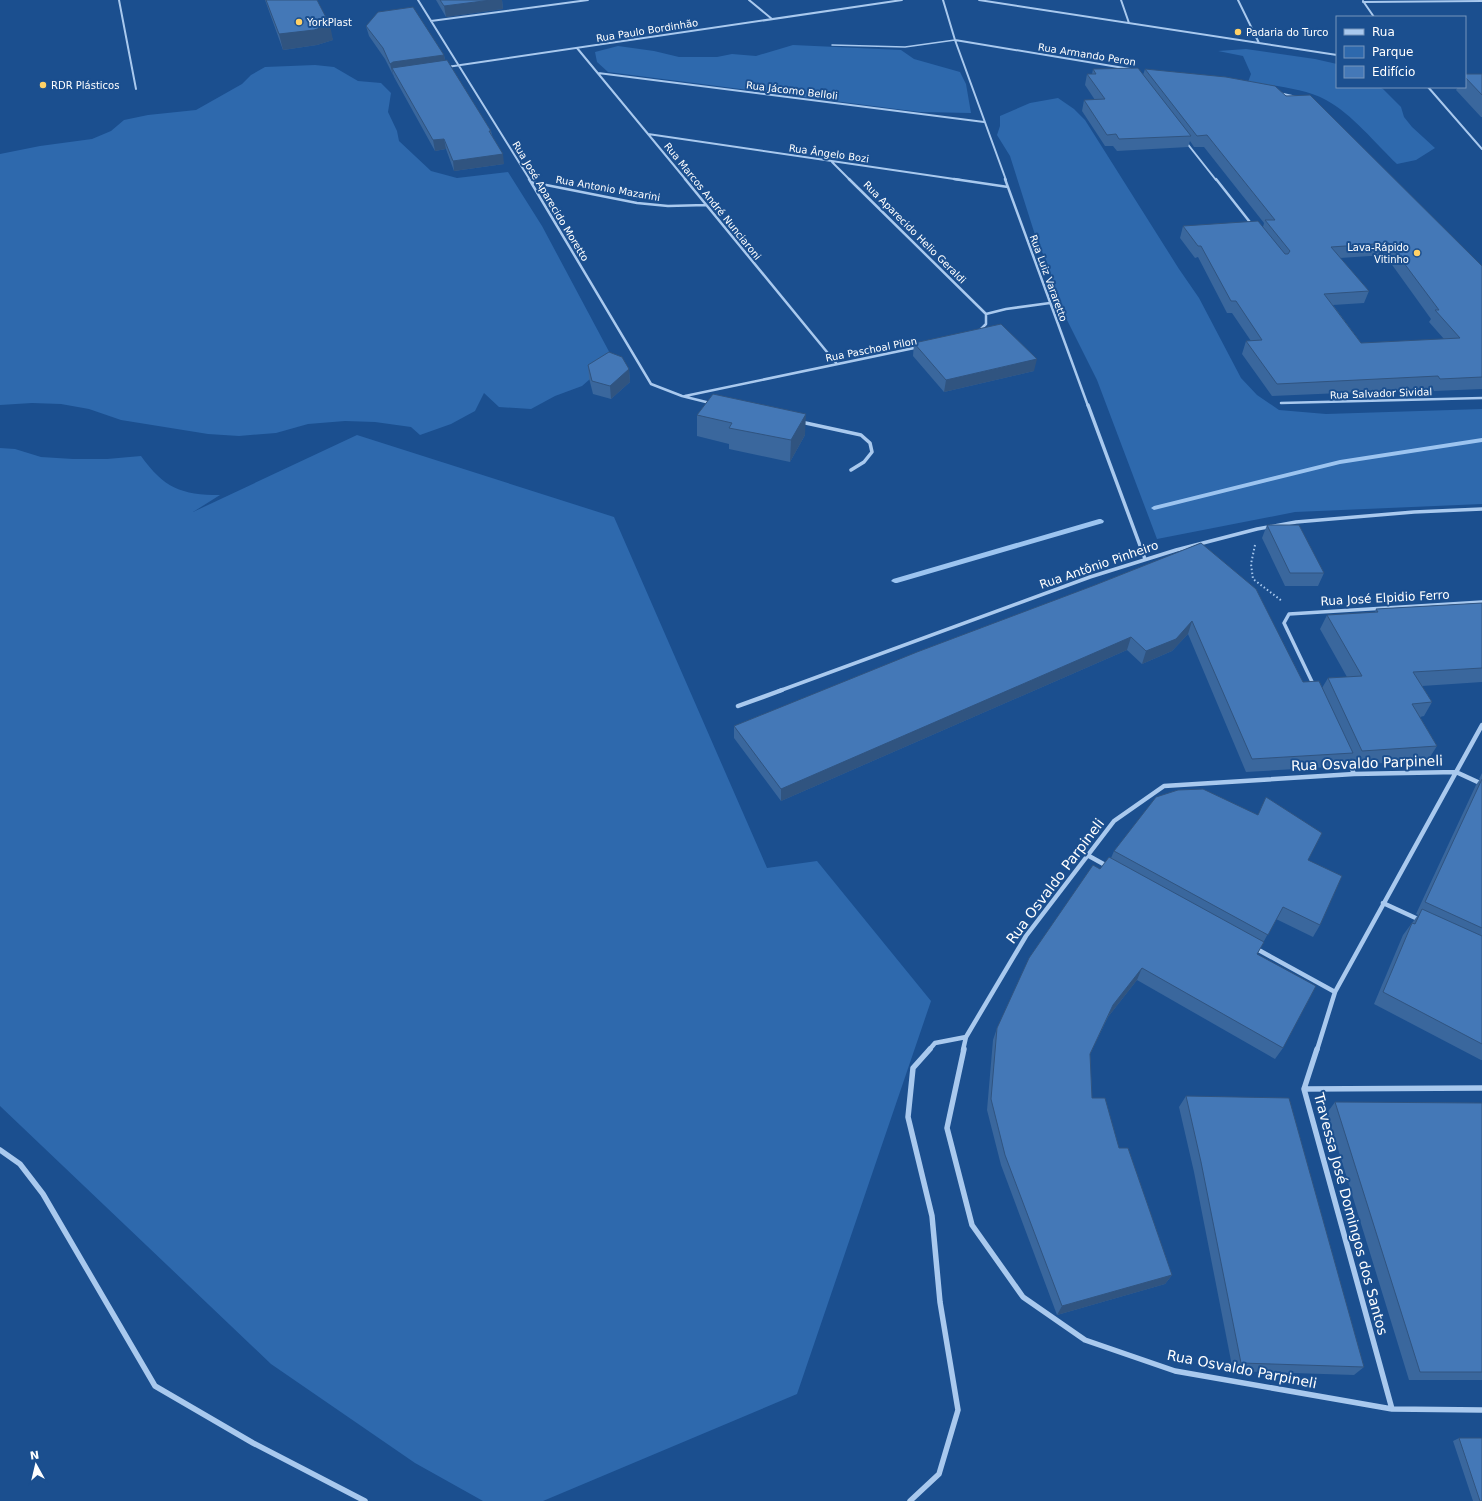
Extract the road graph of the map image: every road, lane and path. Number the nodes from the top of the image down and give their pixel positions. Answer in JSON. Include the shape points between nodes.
{"nodes":[{"id":1,"x":119,"y":0,"type":"edge"},
{"id":2,"x":418,"y":0,"type":"edge"},
{"id":3,"x":588,"y":0,"type":"edge"},
{"id":4,"x":749,"y":0,"type":"edge"},
{"id":5,"x":902,"y":0,"type":"edge"},
{"id":6,"x":943,"y":0,"type":"edge"},
{"id":7,"x":979,"y":0,"type":"edge"},
{"id":8,"x":1121,"y":0,"type":"edge"},
{"id":9,"x":1238,"y":0,"type":"edge"},
{"id":10,"x":1363,"y":1,"type":"edge"},
{"id":11,"x":1482,"y":1,"type":"edge"},
{"id":12,"x":1373,"y":16,"type":"edge"},
{"id":13,"x":772,"y":19,"type":"junction"},
{"id":14,"x":431,"y":21,"type":"junction"},
{"id":15,"x":1129,"y":23,"type":"junction"},
{"id":16,"x":955,"y":40,"type":"junction"},
{"id":17,"x":1259,"y":43,"type":"junction"},
{"id":18,"x":832,"y":45,"type":"dead end"},
{"id":19,"x":577,"y":48,"type":"junction"},
{"id":20,"x":1336,"y":55,"type":"edge"},
{"id":21,"x":459,"y":66,"type":"junction"},
{"id":22,"x":444,"y":68,"type":"edge"},
{"id":23,"x":1132,"y":70,"type":"edge"},
{"id":24,"x":598,"y":73,"type":"junction"},
{"id":25,"x":1429,"y":88,"type":"edge"},
{"id":26,"x":136,"y":89,"type":"dead end"},
{"id":27,"x":1279,"y":93,"type":"edge"},
{"id":28,"x":1305,"y":99,"type":"edge"},
{"id":29,"x":984,"y":122,"type":"junction"},
{"id":30,"x":648,"y":134,"type":"junction"},
{"id":31,"x":1184,"y":139,"type":"edge"},
{"id":32,"x":1482,"y":149,"type":"edge"},
{"id":33,"x":832,"y":161,"type":"junction"},
{"id":34,"x":531,"y":182,"type":"junction"},
{"id":35,"x":1008,"y":188,"type":"junction"},
{"id":36,"x":706,"y":205,"type":"junction"},
{"id":37,"x":1253,"y":226,"type":"edge"},
{"id":38,"x":1050,"y":304,"type":"junction"},
{"id":39,"x":986,"y":314,"type":"junction"},
{"id":40,"x":977,"y":332,"type":"edge"},
{"id":41,"x":920,"y":347,"type":"edge"},
{"id":42,"x":836,"y":363,"type":"junction"},
{"id":43,"x":682,"y":396,"type":"junction"},
{"id":44,"x":1482,"y":398,"type":"edge"},
{"id":45,"x":713,"y":403,"type":"edge"},
{"id":46,"x":1280,"y":403,"type":"dead end"},
{"id":47,"x":799,"y":422,"type":"edge"},
{"id":48,"x":852,"y":470,"type":"dead end"},
{"id":49,"x":1482,"y":509,"type":"edge"},
{"id":50,"x":1257,"y":529,"type":"junction"},
{"id":51,"x":1145,"y":559,"type":"junction"},
{"id":52,"x":1482,"y":602,"type":"edge"},
{"id":53,"x":1298,"y":613,"type":"junction"},
{"id":54,"x":1315,"y":687,"type":"edge"},
{"id":55,"x":738,"y":706,"type":"dead end"},
{"id":56,"x":1482,"y":726,"type":"edge"},
{"id":57,"x":1344,"y":753,"type":"edge"},
{"id":58,"x":1456,"y":772,"type":"junction"},
{"id":59,"x":1354,"y":774,"type":"junction"},
{"id":60,"x":1482,"y":784,"type":"edge"},
{"id":61,"x":1089,"y":856,"type":"junction"},
{"id":62,"x":1109,"y":867,"type":"edge"},
{"id":63,"x":1383,"y":902,"type":"junction"},
{"id":64,"x":1425,"y":922,"type":"edge"},
{"id":65,"x":1253,"y":947,"type":"edge"},
{"id":66,"x":1335,"y":992,"type":"junction"},
{"id":67,"x":966,"y":1037,"type":"junction"},
{"id":68,"x":1482,"y":1088,"type":"edge"},
{"id":69,"x":1304,"y":1089,"type":"junction"},
{"id":70,"x":0,"y":1150,"type":"edge"},
{"id":71,"x":1392,"y":1409,"type":"junction"},
{"id":72,"x":1482,"y":1410,"type":"edge"},
{"id":73,"x":365,"y":1501,"type":"edge"},
{"id":74,"x":910,"y":1501,"type":"edge"}],
"edges":[{"from":1,"to":26,"type":"street"},
{"from":2,"to":14,"type":"street","name":"Rua José Aparecido Moretto"},
{"from":3,"to":14,"type":"street"},
{"from":4,"to":13,"type":"street"},
{"from":5,"to":13,"type":"street","name":"Rua Paulo Bordinhão"},
{"from":6,"to":16,"type":"street","name":"Rua Luiz Vararetto"},
{"from":7,"to":15,"type":"street"},
{"from":8,"to":15,"type":"street"},
{"from":9,"to":17,"type":"street"},
{"from":10,"to":11,"type":"street"},
{"from":10,"to":12,"type":"street"},
{"from":13,"to":19,"type":"street","name":"Rua Paulo Bordinhão"},
{"from":14,"to":21,"type":"street","name":"Rua José Aparecido Moretto"},
{"from":15,"to":17,"type":"street"},
{"from":16,"to":18,"type":"lane","via":[[905,47]]},
{"from":16,"to":23,"type":"street","name":"Rua Armando Peron"},
{"from":16,"to":29,"type":"street","name":"Rua Luiz Vararetto"},
{"from":17,"to":20,"type":"street"},
{"from":19,"to":21,"type":"street","name":"Rua Paulo Bordinhão"},
{"from":19,"to":24,"type":"street","name":"Rua Marcos André Nunciaroni"},
{"from":21,"to":22,"type":"street","name":"Rua Paulo Bordinhão"},
{"from":21,"to":34,"type":"street","name":"Rua José Aparecido Moretto"},
{"from":24,"to":29,"type":"street","name":"Rua Jácomo Belloli"},
{"from":24,"to":30,"type":"street","name":"Rua Marcos André Nunciaroni"},
{"from":25,"to":32,"type":"street"},
{"from":27,"to":28,"type":"street"},
{"from":29,"to":35,"type":"street","name":"Rua Luiz Vararetto"},
{"from":30,"to":33,"type":"street","name":"Rua Ângelo Bozi"},
{"from":30,"to":36,"type":"street","name":"Rua Marcos André Nunciaroni"},
{"from":31,"to":37,"type":"street"},
{"from":33,"to":35,"type":"street","name":"Rua Ângelo Bozi"},
{"from":33,"to":39,"type":"street","name":"Rua Aparecido Helio Geraldi"},
{"from":34,"to":36,"type":"street","name":"Rua Antonio Mazarini","via":[[637,203],[668,206]]},
{"from":34,"to":43,"type":"street","name":"Rua José Aparecido Moretto","via":[[651,384]]},
{"from":35,"to":38,"type":"street","name":"Rua Luiz Vararetto"},
{"from":36,"to":42,"type":"street","name":"Rua Marcos André Nunciaroni"},
{"from":38,"to":39,"type":"street"},
{"from":38,"to":51,"type":"street","name":"Rua Luiz Vararetto"},
{"from":39,"to":40,"type":"street","via":[[987,321],[983,329]]},
{"from":41,"to":42,"type":"street","name":"Rua Paschoal Pilon"},
{"from":42,"to":43,"type":"street","name":"Rua Paschoal Pilon"},
{"from":43,"to":45,"type":"street","name":"Rua José Aparecido Moretto"},
{"from":44,"to":46,"type":"street","name":"Rua Salvador Sividal"},
{"from":47,"to":48,"type":"street","via":[[861,435],[870,443],[872,452],[864,462]]},
{"from":49,"to":50,"type":"street","name":"Rua Antônio Pinheiro","via":[[1311,520]]},
{"from":50,"to":51,"type":"street","name":"Rua Antônio Pinheiro"},
{"from":50,"to":53,"type":"path","via":[[1251,564],[1254,579]]},
{"from":51,"to":55,"type":"street","name":"Rua Antônio Pinheiro"},
{"from":52,"to":53,"type":"street","name":"Rua José Elpidio Ferro"},
{"from":53,"to":54,"type":"street","name":"Rua José Elpidio Ferro","via":[[1289,614],[1284,622]]},
{"from":56,"to":58,"type":"street","name":"Travessa José Domingos dos Santos"},
{"from":57,"to":59,"type":"street"},
{"from":58,"to":59,"type":"street","name":"Rua Osvaldo Parpineli"},
{"from":58,"to":60,"type":"street"},
{"from":58,"to":63,"type":"street","name":"Travessa José Domingos dos Santos"},
{"from":59,"to":61,"type":"street","name":"Rua Osvaldo Parpineli","via":[[1164,786],[1114,821]]},
{"from":61,"to":62,"type":"street"},
{"from":61,"to":67,"type":"street","name":"Rua Osvaldo Parpineli","via":[[1026,936]]},
{"from":63,"to":64,"type":"street"},
{"from":63,"to":66,"type":"street","name":"Travessa José Domingos dos Santos"},
{"from":65,"to":66,"type":"street"},
{"from":66,"to":69,"type":"street","name":"Travessa José Domingos dos Santos"},
{"from":67,"to":71,"type":"street","name":"Rua Osvaldo Parpineli","via":[[947,1128],[972,1225],[1023,1296],[1085,1340],[1176,1371]]},
{"from":67,"to":74,"type":"street","via":[[935,1043],[913,1068],[908,1117],[932,1216],[940,1302],[958,1410],[940,1474]]},
{"from":68,"to":69,"type":"street"},
{"from":69,"to":71,"type":"street","name":"Travessa José Domingos dos Santos"},
{"from":70,"to":73,"type":"street","via":[[20,1164],[43,1194],[155,1386],[253,1443]]},
{"from":71,"to":72,"type":"street","name":"Rua Osvaldo Parpineli"}]}
